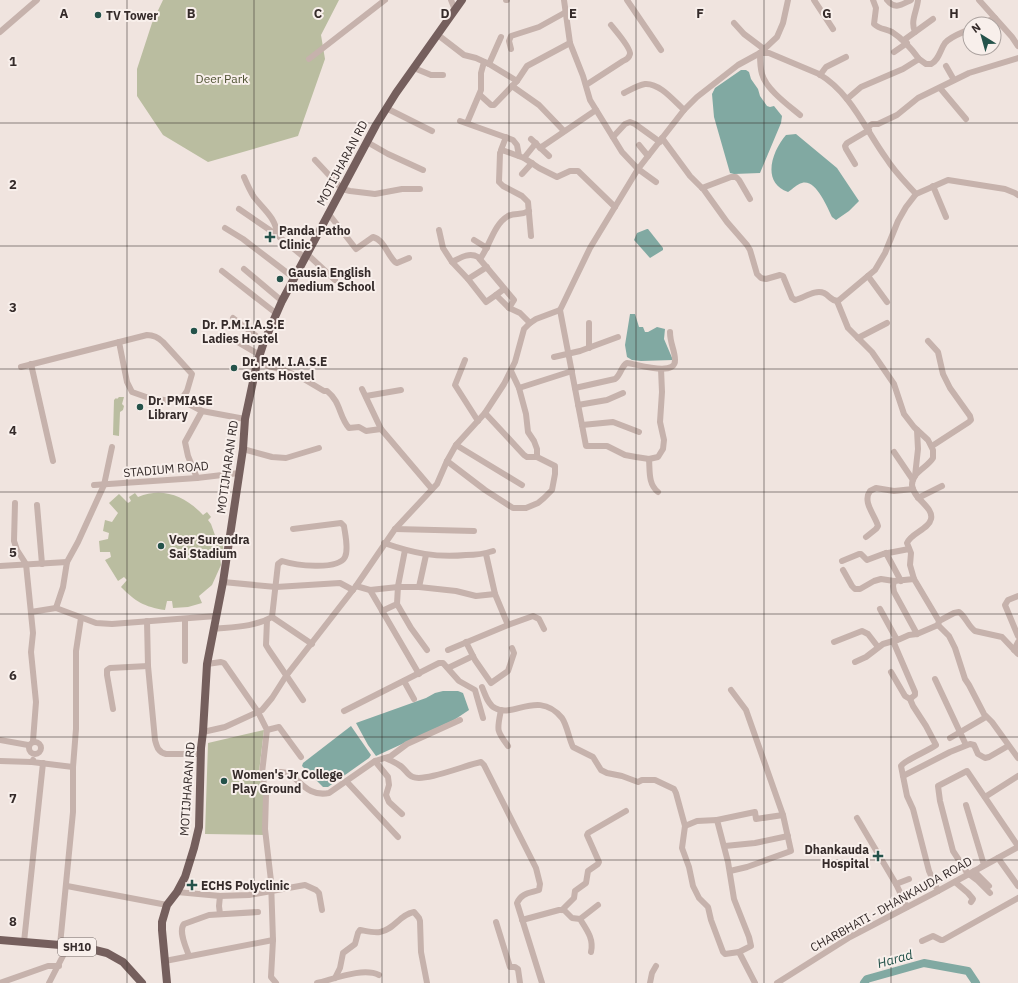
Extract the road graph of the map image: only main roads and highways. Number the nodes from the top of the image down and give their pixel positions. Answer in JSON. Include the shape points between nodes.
{"nodes":[{"id":1,"x":462,"y":0,"type":"edge"},
{"id":2,"x":0,"y":940,"type":"edge"},
{"id":3,"x":10,"y":941,"type":"junction"},
{"id":4,"x":0,"y":944,"type":"edge"},
{"id":5,"x":142,"y":983,"type":"edge"},
{"id":6,"x":167,"y":983,"type":"edge"}],
"edges":[{"from":1,"to":6,"type":"main road","name":"MOTIJHARAN RD","via":[[386,108],[282,301],[257,363],[246,419],[223,582],[207,664],[199,827],[182,884],[167,905],[162,922]]},
{"from":2,"to":3,"type":"main road","number":"SH10"},
{"from":3,"to":4,"type":"main road"},
{"from":3,"to":5,"type":"main road","number":"SH10","via":[[64,945],[114,956],[130,968]]}]}
